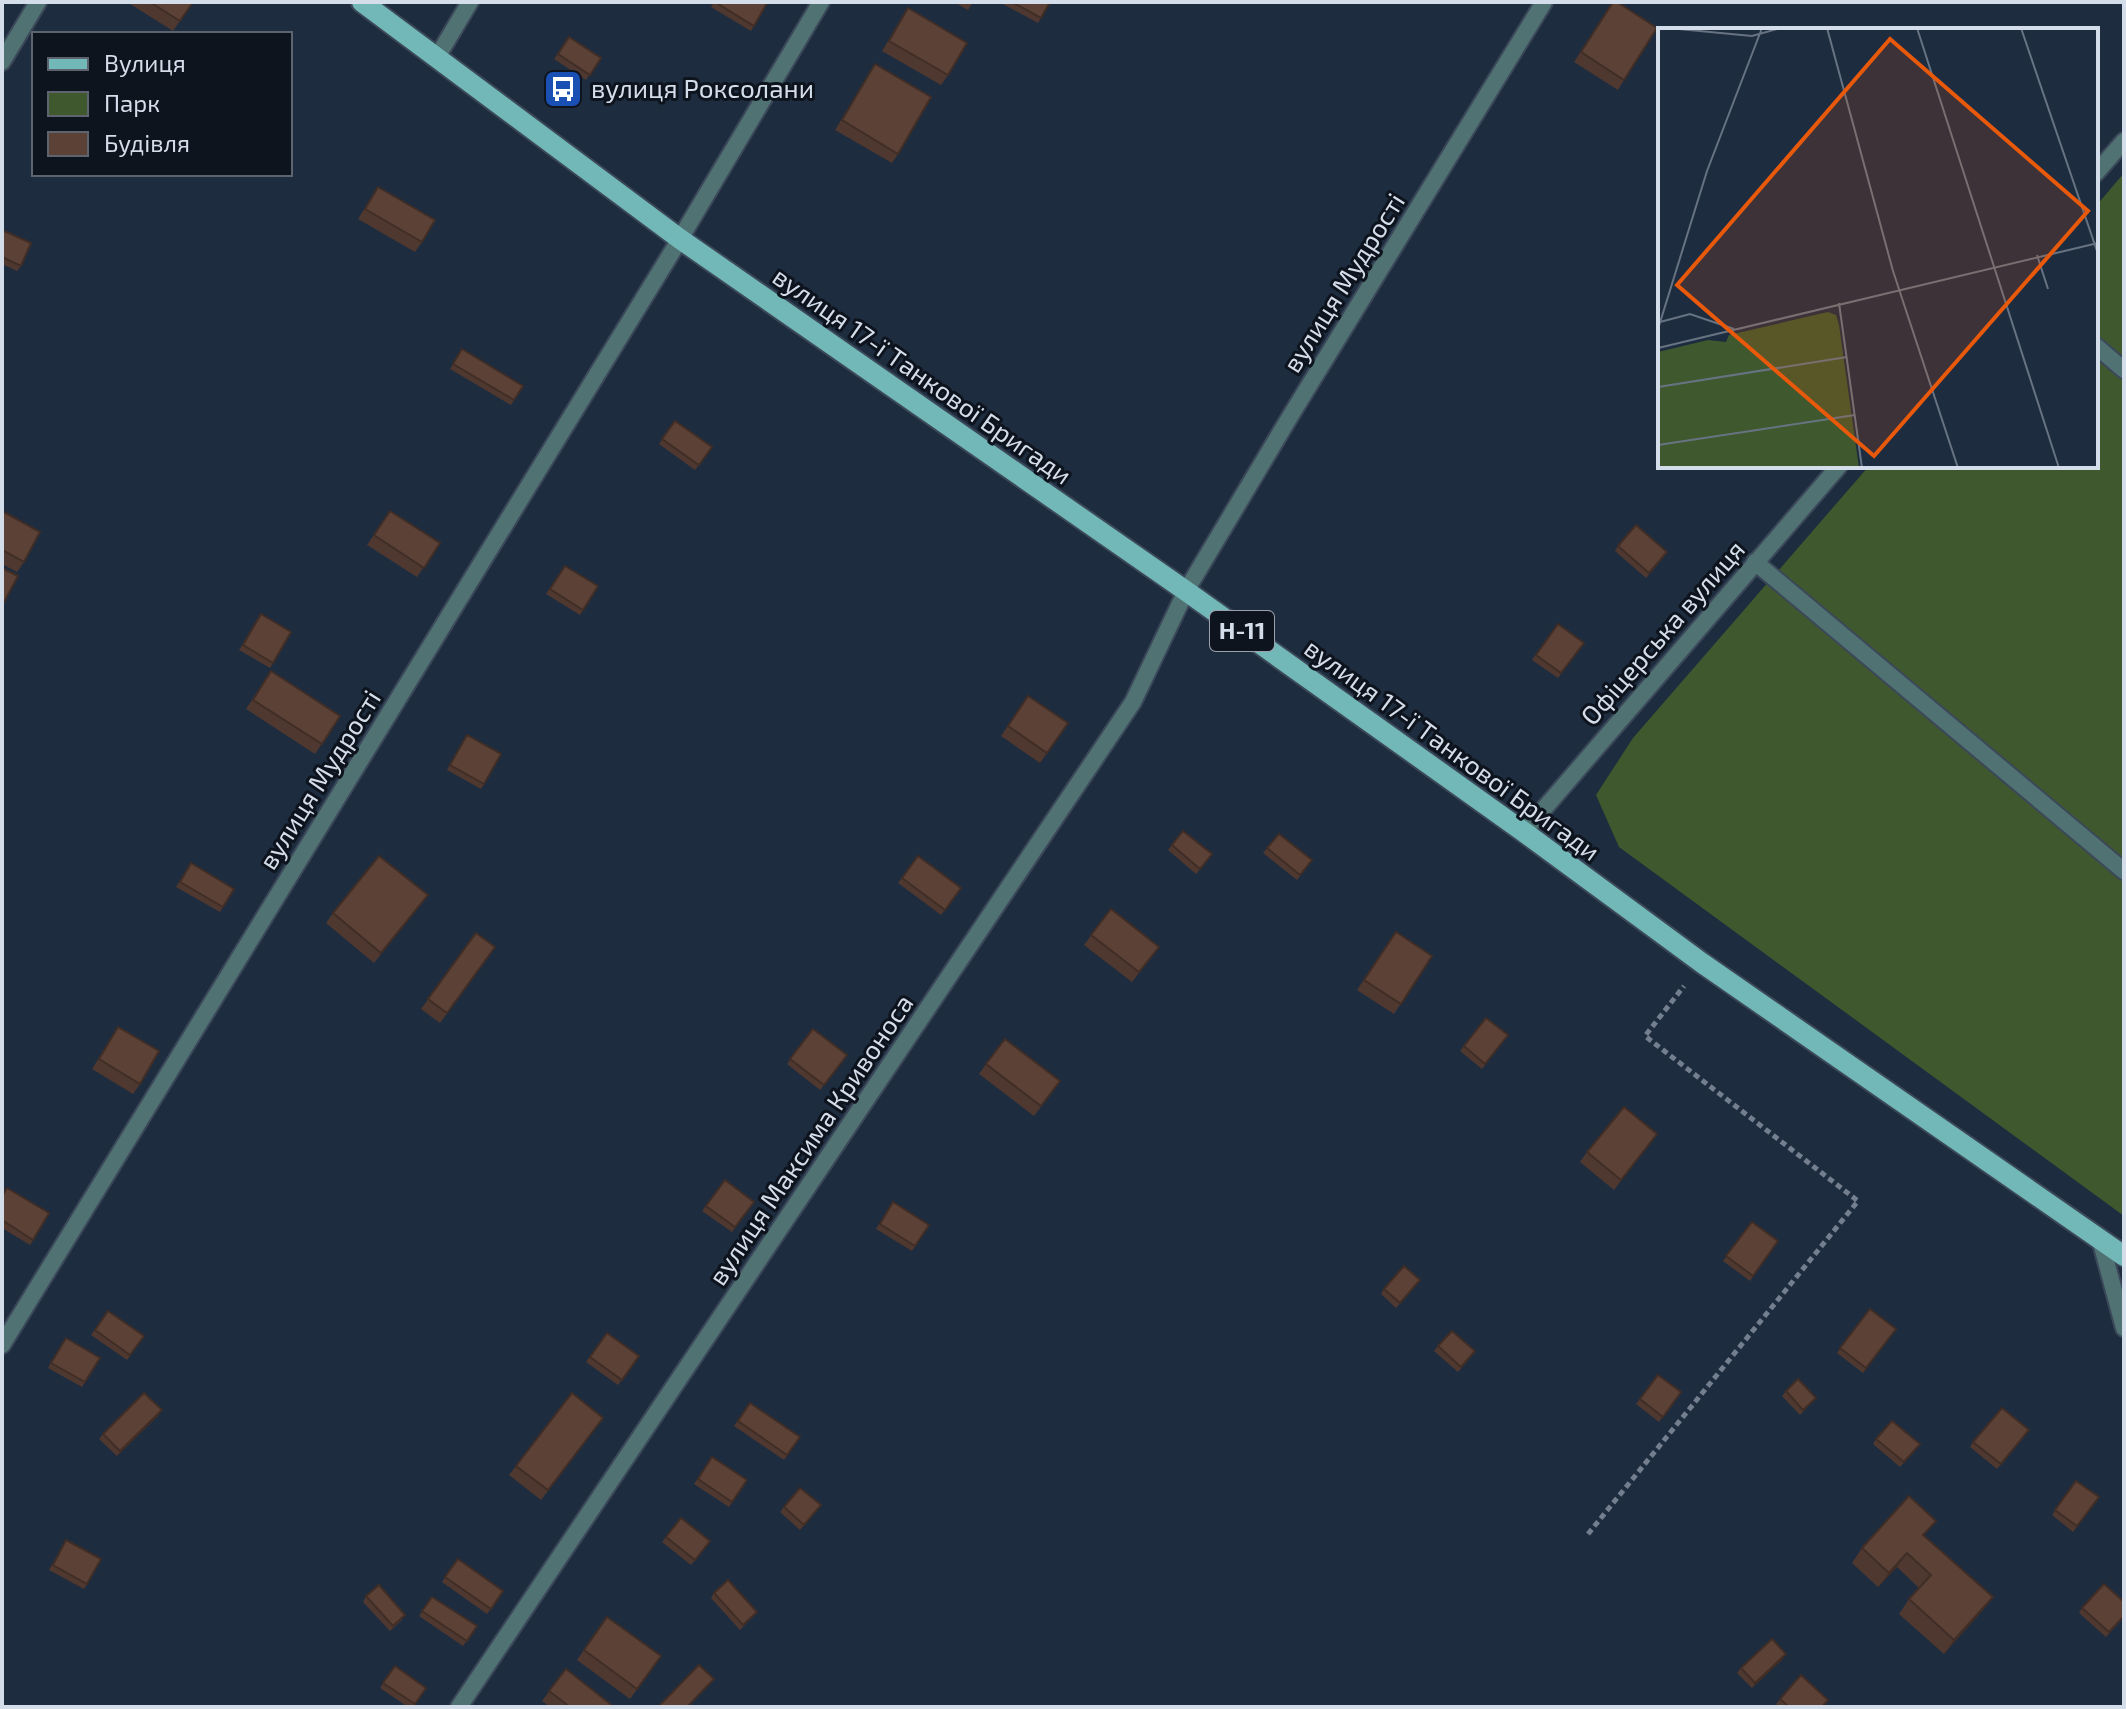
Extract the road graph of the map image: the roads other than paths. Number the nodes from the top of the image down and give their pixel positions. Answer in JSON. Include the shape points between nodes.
{"nodes":[{"id":1,"x":38,"y":2,"type":"edge"},
{"id":2,"x":362,"y":2,"type":"edge"},
{"id":3,"x":470,"y":2,"type":"edge"},
{"id":4,"x":821,"y":2,"type":"edge"},
{"id":5,"x":1544,"y":2,"type":"edge"},
{"id":6,"x":436,"y":59,"type":"junction"},
{"id":7,"x":2,"y":62,"type":"edge"},
{"id":8,"x":2124,"y":141,"type":"edge"},
{"id":9,"x":2098,"y":171,"type":"edge"},
{"id":10,"x":680,"y":239,"type":"junction"},
{"id":11,"x":2098,"y":348,"type":"edge"},
{"id":12,"x":2124,"y":370,"type":"edge"},
{"id":13,"x":1837,"y":468,"type":"edge"},
{"id":14,"x":1755,"y":562,"type":"junction"},
{"id":15,"x":1186,"y":591,"type":"junction"},
{"id":16,"x":1524,"y":832,"type":"junction"},
{"id":17,"x":2124,"y":871,"type":"edge"},
{"id":18,"x":2100,"y":1239,"type":"junction"},
{"id":19,"x":2124,"y":1256,"type":"edge"},
{"id":20,"x":2124,"y":1328,"type":"edge"},
{"id":21,"x":2,"y":1345,"type":"edge"},
{"id":22,"x":459,"y":1707,"type":"edge"}],
"edges":[{"from":1,"to":7,"type":"street"},
{"from":2,"to":6,"type":"main road","name":"вулиця 17-ї Танкової Бригади","number":"Н-11"},
{"from":3,"to":6,"type":"street"},
{"from":4,"to":10,"type":"street","name":"вулиця Мудрості"},
{"from":5,"to":15,"type":"street","name":"вулиця Мудрості"},
{"from":6,"to":10,"type":"main road","name":"вулиця 17-ї Танкової Бригади","number":"Н-11"},
{"from":8,"to":9,"type":"street"},
{"from":10,"to":15,"type":"main road","name":"вулиця 17-ї Танкової Бригади","number":"Н-11"},
{"from":10,"to":21,"type":"street","name":"вулиця Мудрості"},
{"from":11,"to":12,"type":"street"},
{"from":13,"to":14,"type":"street","name":"Офіцерська вулиця"},
{"from":14,"to":16,"type":"street","name":"Офіцерська вулиця"},
{"from":14,"to":17,"type":"street"},
{"from":15,"to":16,"type":"main road","name":"вулиця 17-ї Танкової Бригади","number":"Н-11"},
{"from":15,"to":22,"type":"street","name":"вулиця Максима Кривоноса","via":[[1133,702]]},
{"from":16,"to":18,"type":"main road","name":"вулиця 17-ї Танкової Бригади","number":"Н-11","via":[[1702,963]]},
{"from":18,"to":19,"type":"main road","name":"вулиця 17-ї Танкової Бригади","number":"Н-11"},
{"from":18,"to":20,"type":"street"}]}
